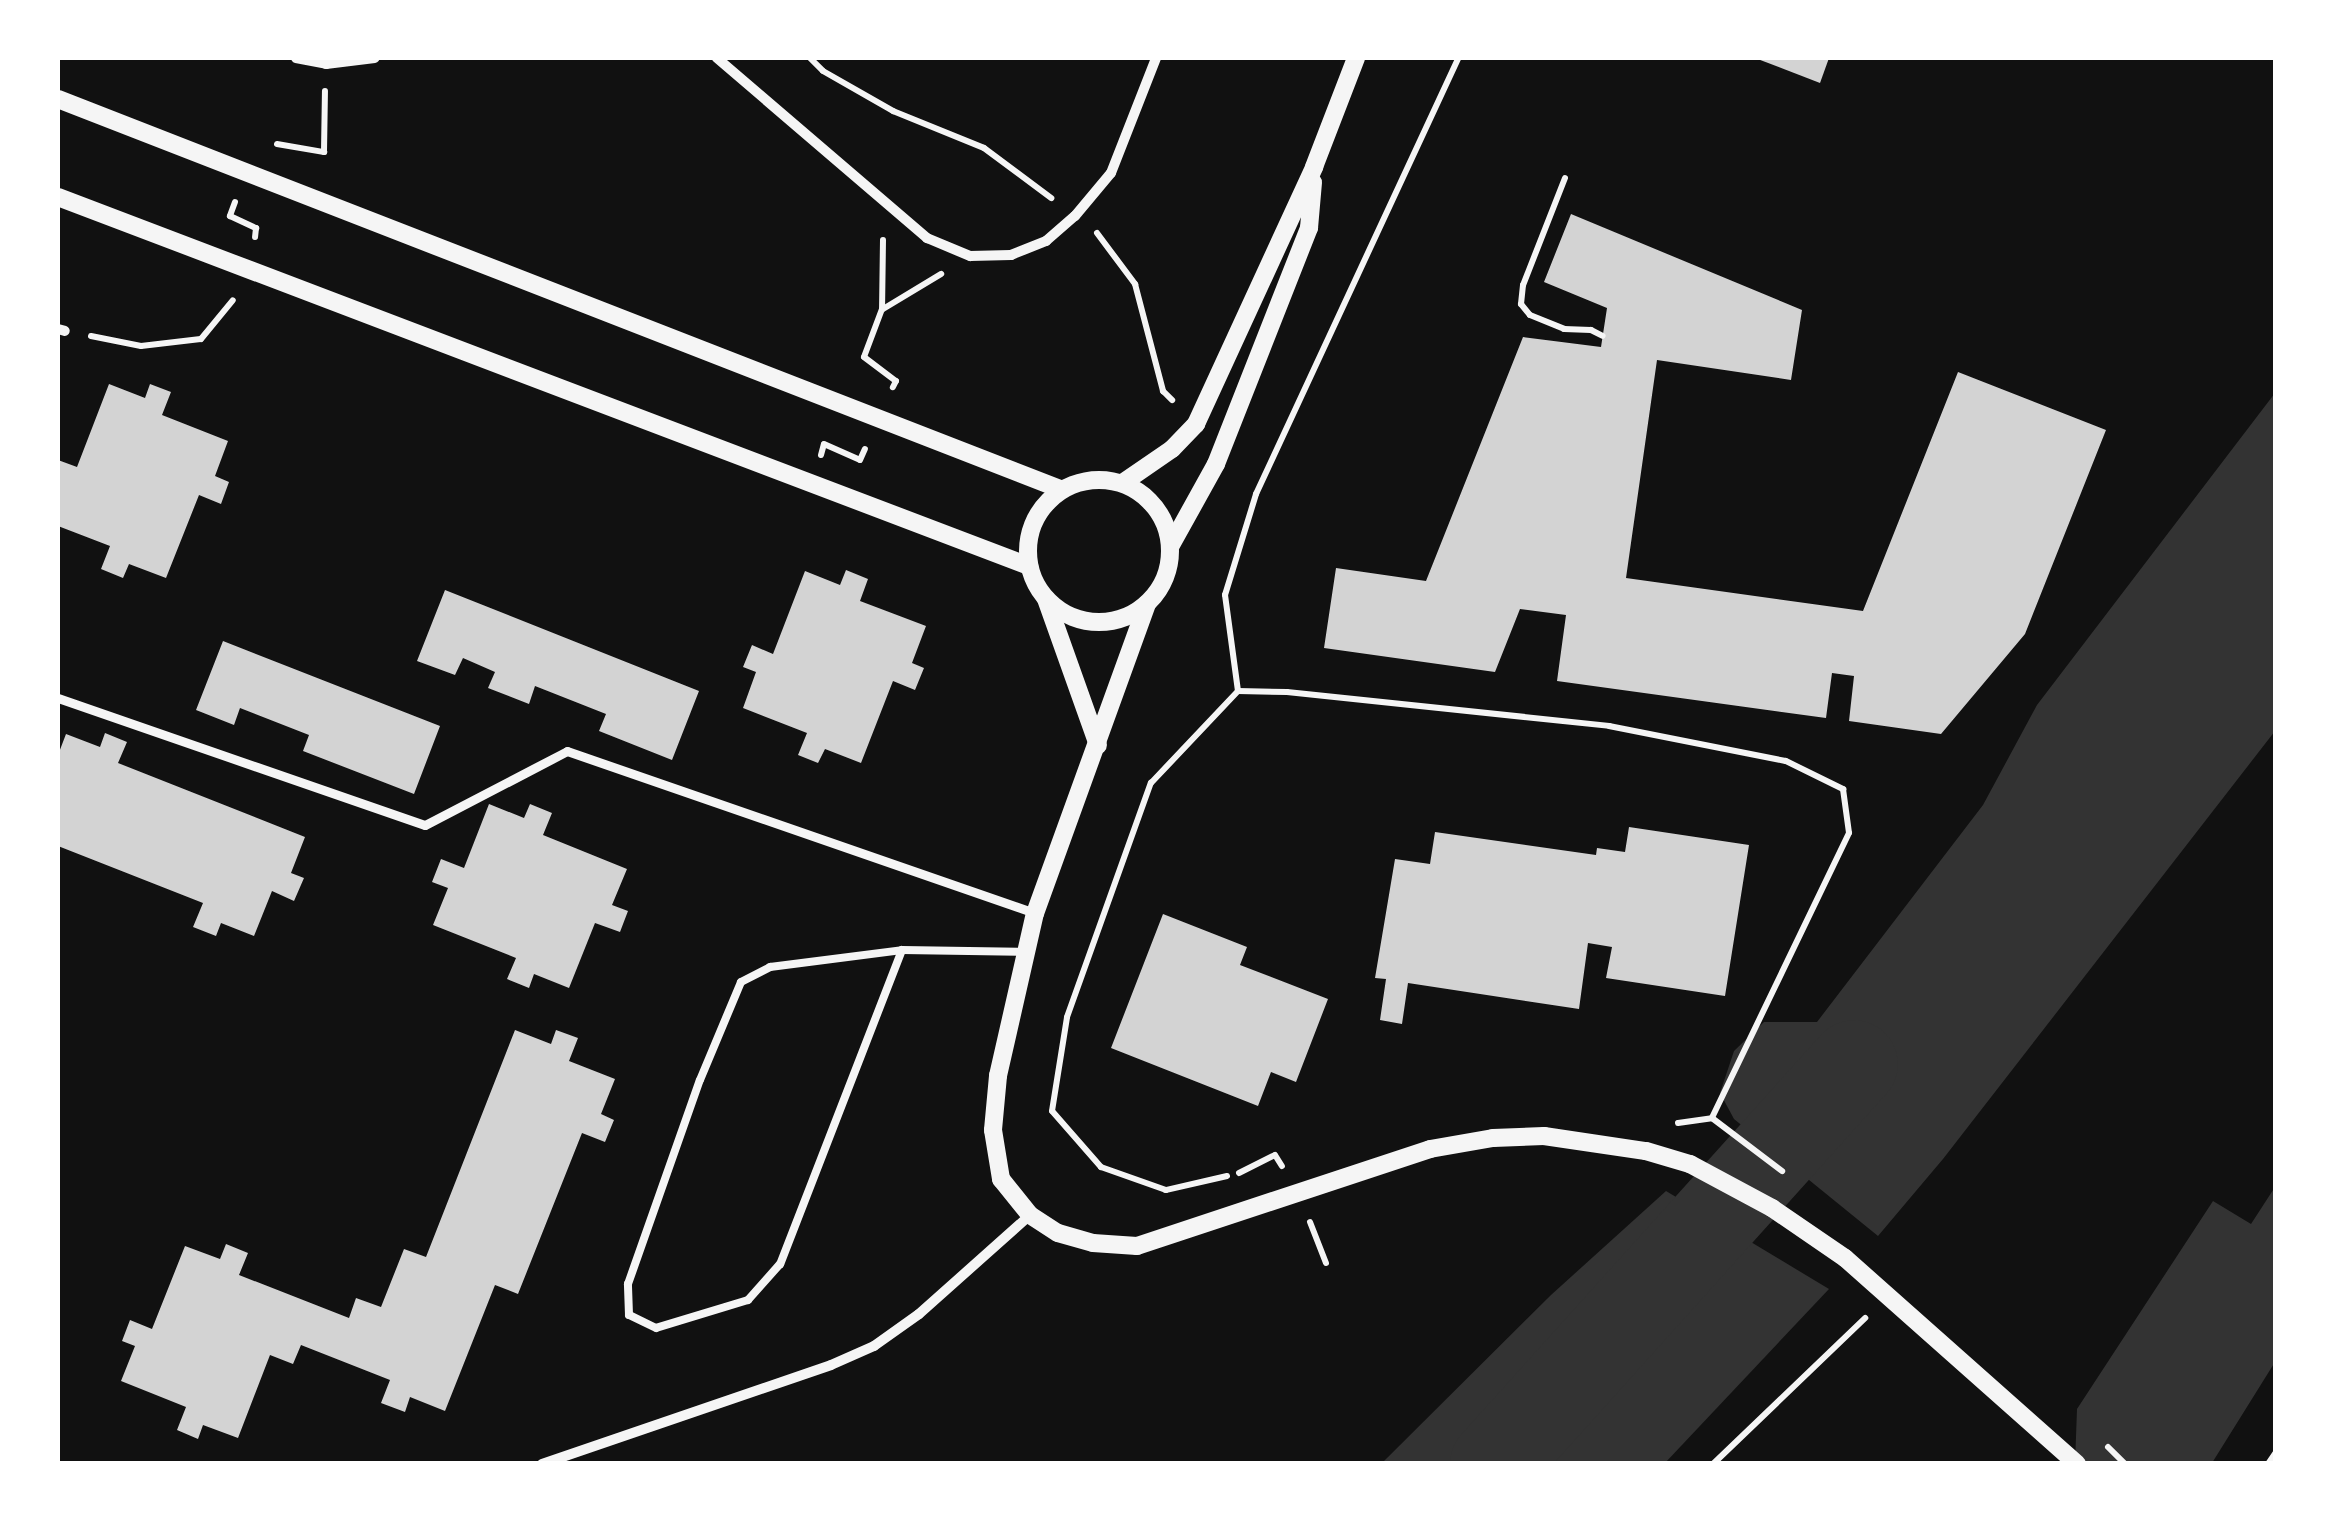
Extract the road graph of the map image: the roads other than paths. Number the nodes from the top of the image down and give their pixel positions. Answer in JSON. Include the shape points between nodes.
{"nodes":[{"id":1,"x":296,"y":58,"type":"edge"},
{"id":2,"x":375,"y":58,"type":"edge"},
{"id":3,"x":717,"y":58,"type":"edge"},
{"id":4,"x":1156,"y":58,"type":"edge"},
{"id":5,"x":1356,"y":58,"type":"edge"},
{"id":6,"x":58,"y":99,"type":"edge"},
{"id":7,"x":1314,"y":167,"type":"junction"},
{"id":8,"x":58,"y":197,"type":"edge"},
{"id":9,"x":1124,"y":482,"type":"junction"},
{"id":10,"x":1060,"y":489,"type":"junction"},
{"id":11,"x":1170,"y":547,"type":"junction"},
{"id":12,"x":1029,"y":566,"type":"junction"},
{"id":13,"x":1046,"y":599,"type":"junction"},
{"id":14,"x":1147,"y":604,"type":"junction"},
{"id":15,"x":58,"y":698,"type":"edge"},
{"id":16,"x":1098,"y":745,"type":"junction"},
{"id":17,"x":1035,"y":913,"type":"junction"},
{"id":18,"x":902,"y":950,"type":"junction"},
{"id":19,"x":1024,"y":952,"type":"junction"},
{"id":20,"x":1030,"y":1215,"type":"junction"},
{"id":21,"x":542,"y":1464,"type":"edge"},
{"id":22,"x":2076,"y":1464,"type":"edge"}],
"edges":[{"from":1,"to":2,"type":"street","via":[[326,64]]},
{"from":3,"to":4,"type":"street","via":[[927,238],[970,256],[1011,255],[1046,241],[1075,216],[1111,173]]},
{"from":5,"to":7,"type":"street"},
{"from":6,"to":10,"type":"street"},
{"from":7,"to":9,"type":"street","via":[[1196,424]]},
{"from":7,"to":11,"type":"street","via":[[1309,228],[1216,464]]},
{"from":8,"to":12,"type":"street"},
{"from":9,"to":10,"type":"street","via":[[1095,480]]},
{"from":9,"to":11,"type":"street","via":[[1155,506]]},
{"from":10,"to":12,"type":"street","via":[[1032,526]]},
{"from":11,"to":14,"type":"street","via":[[1165,578]]},
{"from":12,"to":13,"type":"street"},
{"from":13,"to":14,"type":"street","via":[[1084,620],[1128,616]]},
{"from":13,"to":16,"type":"street"},
{"from":14,"to":16,"type":"street"},
{"from":15,"to":17,"type":"street","via":[[425,825],[567,751]]},
{"from":16,"to":17,"type":"street"},
{"from":17,"to":19,"type":"street"},
{"from":18,"to":18,"type":"lane","via":[[770,967],[740,982],[628,1284],[630,1314],[656,1328],[748,1300],[780,1264]]},
{"from":18,"to":19,"type":"lane"},
{"from":19,"to":20,"type":"street","via":[[993,1130],[1001,1179]]},
{"from":20,"to":21,"type":"street","via":[[874,1346]]},
{"from":20,"to":22,"type":"street","via":[[1058,1233],[1137,1246],[1430,1148],[1544,1136],[1614,1144],[1690,1164],[1845,1258]]}]}
